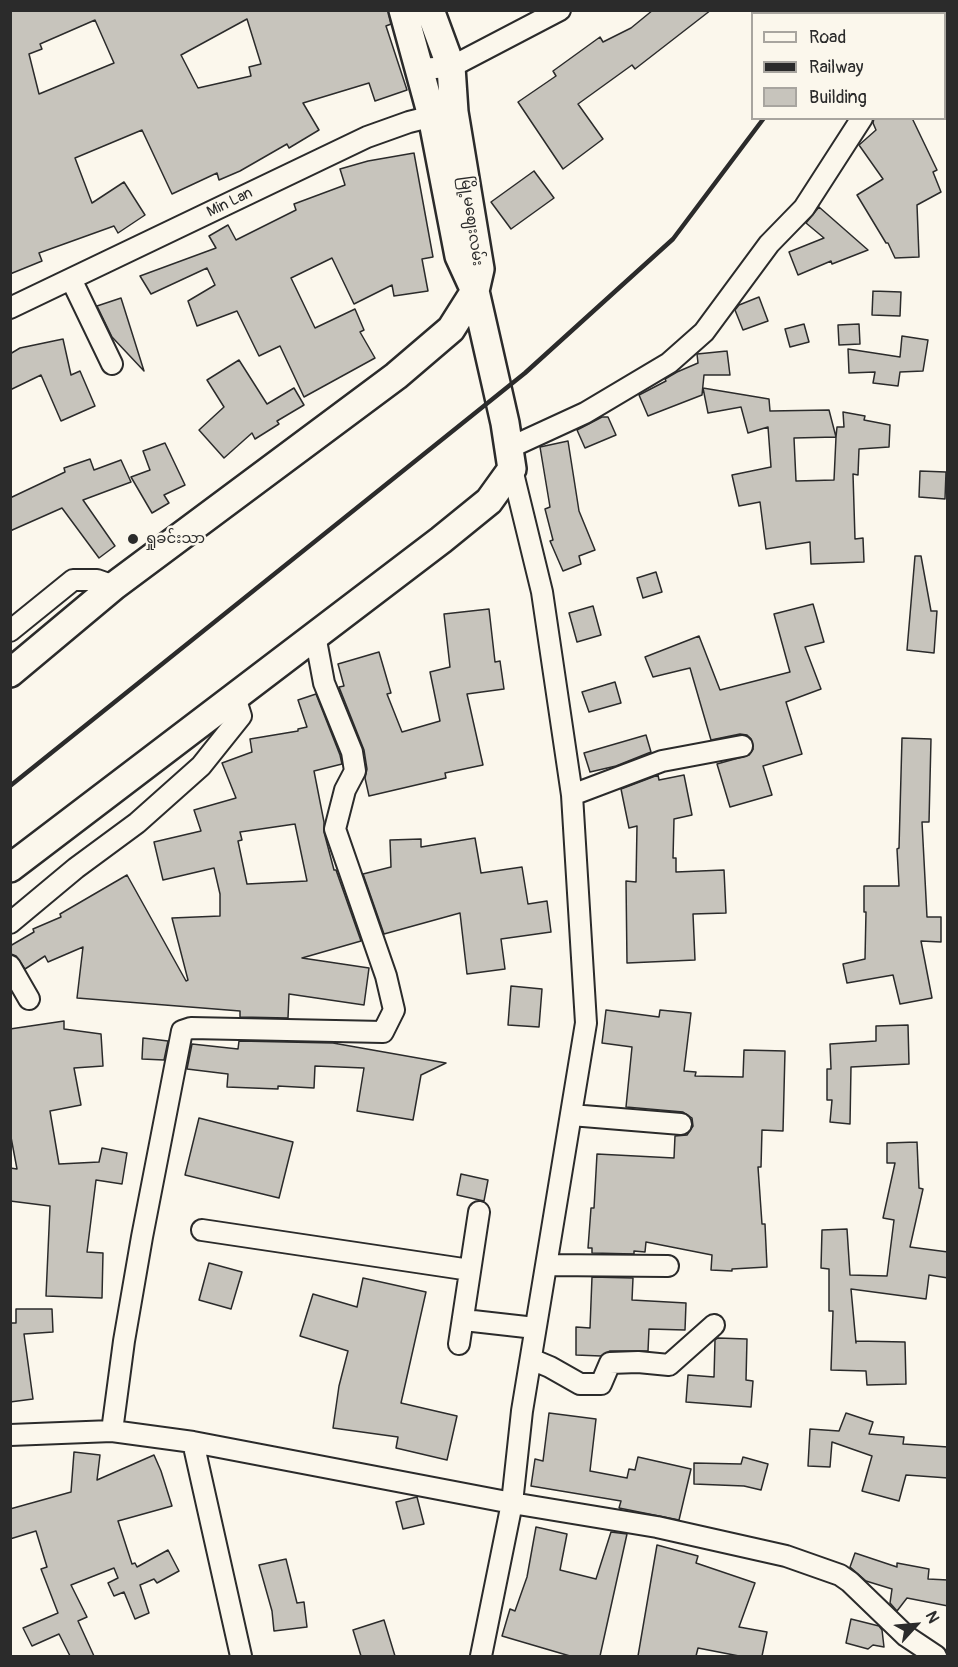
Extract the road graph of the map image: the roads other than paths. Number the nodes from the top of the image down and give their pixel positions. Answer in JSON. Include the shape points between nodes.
{"nodes":[{"id":1,"x":403,"y":10,"type":"edge"},
{"id":2,"x":430,"y":10,"type":"edge"},
{"id":3,"x":560,"y":10,"type":"edge"},
{"id":4,"x":451,"y":67,"type":"junction"},
{"id":5,"x":419,"y":69,"type":"junction"},
{"id":6,"x":443,"y":114,"type":"junction"},
{"id":7,"x":861,"y":120,"type":"edge"},
{"id":8,"x":71,"y":279,"type":"junction"},
{"id":9,"x":475,"y":291,"type":"junction"},
{"id":10,"x":10,"y":308,"type":"edge"},
{"id":11,"x":112,"y":364,"type":"dead end"},
{"id":12,"x":511,"y":458,"type":"junction"},
{"id":13,"x":114,"y":586,"type":"junction"},
{"id":14,"x":10,"y":631,"type":"edge"},
{"id":15,"x":315,"y":635,"type":"junction"},
{"id":16,"x":10,"y":673,"type":"edge"},
{"id":17,"x":235,"y":697,"type":"junction"},
{"id":18,"x":742,"y":746,"type":"dead end"},
{"id":19,"x":572,"y":795,"type":"junction"},
{"id":20,"x":10,"y":868,"type":"edge"},
{"id":21,"x":10,"y":922,"type":"edge"},
{"id":22,"x":10,"y":966,"type":"edge"},
{"id":23,"x":29,"y":999,"type":"dead end"},
{"id":24,"x":571,"y":1115,"type":"junction"},
{"id":25,"x":681,"y":1124,"type":"dead end"},
{"id":26,"x":479,"y":1212,"type":"dead end"},
{"id":27,"x":202,"y":1230,"type":"dead end"},
{"id":28,"x":547,"y":1265,"type":"junction"},
{"id":29,"x":668,"y":1266,"type":"dead end"},
{"id":30,"x":470,"y":1270,"type":"junction"},
{"id":31,"x":464,"y":1320,"type":"junction"},
{"id":32,"x":714,"y":1325,"type":"dead end"},
{"id":33,"x":535,"y":1328,"type":"junction"},
{"id":34,"x":459,"y":1344,"type":"dead end"},
{"id":35,"x":531,"y":1359,"type":"junction"},
{"id":36,"x":112,"y":1431,"type":"junction"},
{"id":37,"x":10,"y":1435,"type":"edge"},
{"id":38,"x":193,"y":1442,"type":"junction"},
{"id":39,"x":512,"y":1503,"type":"junction"},
{"id":40,"x":242,"y":1656,"type":"edge"},
{"id":41,"x":481,"y":1656,"type":"edge"},
{"id":42,"x":936,"y":1656,"type":"edge"}],
"edges":[{"from":1,"to":5,"type":"main road","name":"မြို့မဈေးလမ်း"},
{"from":2,"to":4,"type":"main road","name":"မြို့မဈေးလမ်း"},
{"from":3,"to":4,"type":"street"},
{"from":4,"to":5,"type":"street"},
{"from":4,"to":6,"type":"main road","name":"မြို့မဈေးလမ်း"},
{"from":5,"to":6,"type":"main road","name":"မြို့မဈေးလမ်း"},
{"from":6,"to":8,"type":"street","name":"Min Lan","via":[[367,137]]},
{"from":6,"to":9,"type":"main road","name":"မြို့မဈေးလမ်း","via":[[480,269]]},
{"from":7,"to":12,"type":"street","via":[[804,208],[769,244],[704,332],[669,363]]},
{"from":8,"to":10,"type":"street","name":"Min Lan"},
{"from":8,"to":11,"type":"street"},
{"from":9,"to":12,"type":"main road"},
{"from":9,"to":13,"type":"main road","via":[[451,329],[396,376]]},
{"from":12,"to":15,"type":"main road","via":[[489,501]]},
{"from":12,"to":19,"type":"street","via":[[542,592]]},
{"from":13,"to":14,"type":"street","via":[[97,580],[73,580]]},
{"from":13,"to":16,"type":"main road"},
{"from":15,"to":17,"type":"main road"},
{"from":15,"to":36,"type":"street","via":[[324,683],[352,752],[355,771],[345,790],[335,829],[394,1010],[383,1032],[191,1028],[182,1032],[140,1249]]},
{"from":17,"to":20,"type":"main road"},
{"from":17,"to":21,"type":"street","via":[[241,716],[201,766],[137,823]]},
{"from":18,"to":19,"type":"street","via":[[662,760]]},
{"from":19,"to":24,"type":"street","via":[[586,1023]]},
{"from":22,"to":23,"type":"street"},
{"from":24,"to":25,"type":"street"},
{"from":24,"to":28,"type":"street"},
{"from":26,"to":30,"type":"street"},
{"from":27,"to":30,"type":"street"},
{"from":28,"to":29,"type":"street"},
{"from":28,"to":33,"type":"street"},
{"from":30,"to":31,"type":"street"},
{"from":31,"to":33,"type":"street"},
{"from":31,"to":34,"type":"street"},
{"from":32,"to":35,"type":"street","via":[[669,1365],[610,1363],[601,1384],[580,1384]]},
{"from":33,"to":35,"type":"street"},
{"from":35,"to":39,"type":"street"},
{"from":36,"to":37,"type":"street"},
{"from":36,"to":38,"type":"street"},
{"from":38,"to":39,"type":"street"},
{"from":38,"to":40,"type":"street"},
{"from":39,"to":41,"type":"street"},
{"from":39,"to":42,"type":"street","via":[[657,1527],[814,1564],[850,1582],[906,1636]]}]}
